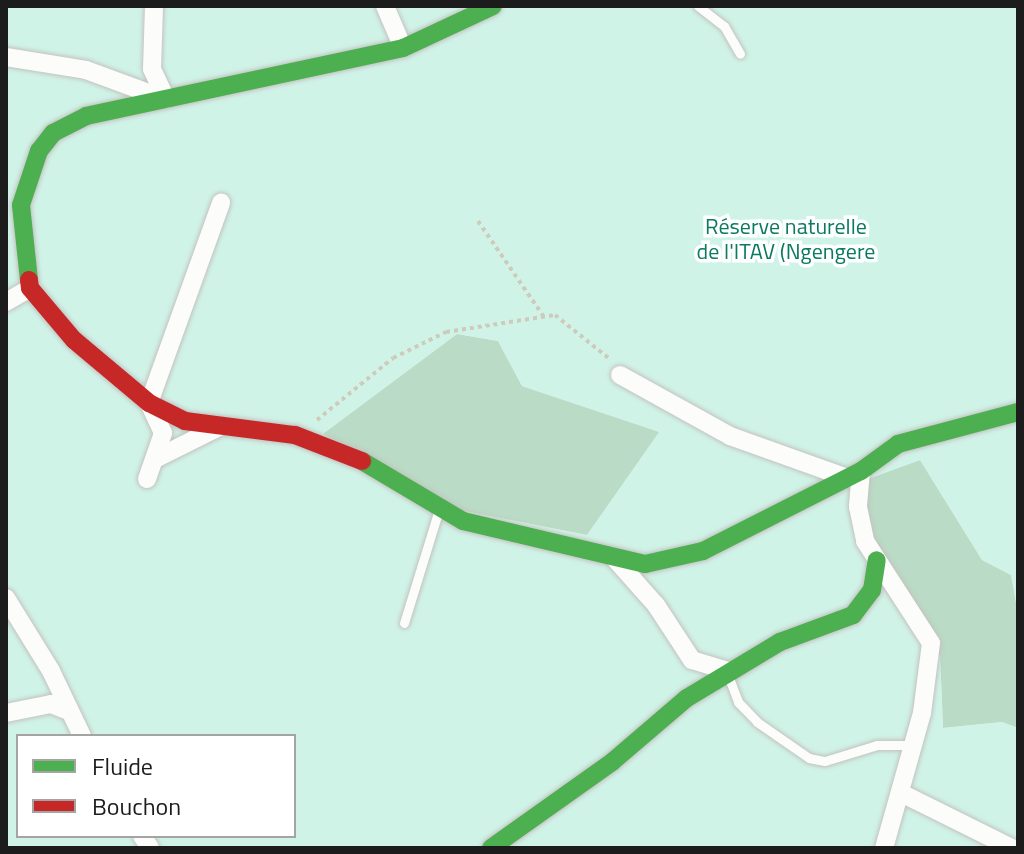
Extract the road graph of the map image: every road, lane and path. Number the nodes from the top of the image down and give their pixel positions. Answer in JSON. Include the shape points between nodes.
{"nodes":[{"id":1,"x":154,"y":6,"type":"edge"},
{"id":2,"x":385,"y":6,"type":"edge"},
{"id":3,"x":493,"y":6,"type":"edge"},
{"id":4,"x":698,"y":6,"type":"edge"},
{"id":5,"x":403,"y":48,"type":"junction"},
{"id":6,"x":740,"y":54,"type":"dead end"},
{"id":7,"x":6,"y":57,"type":"edge"},
{"id":8,"x":166,"y":99,"type":"junction"},
{"id":9,"x":26,"y":188,"type":"junction"},
{"id":10,"x":6,"y":190,"type":"edge"},
{"id":11,"x":221,"y":203,"type":"dead end"},
{"id":12,"x":478,"y":221,"type":"dead end"},
{"id":13,"x":30,"y":288,"type":"junction"},
{"id":14,"x":6,"y":302,"type":"edge"},
{"id":15,"x":544,"y":317,"type":"junction"},
{"id":16,"x":620,"y":375,"type":"joint"},
{"id":17,"x":149,"y":403,"type":"junction"},
{"id":18,"x":1018,"y":412,"type":"edge"},
{"id":19,"x":222,"y":425,"type":"junction"},
{"id":20,"x":295,"y":435,"type":"junction"},
{"id":21,"x":157,"y":458,"type":"junction"},
{"id":22,"x":854,"y":475,"type":"junction"},
{"id":23,"x":147,"y":479,"type":"dead end"},
{"id":24,"x":439,"y":509,"type":"junction"},
{"id":25,"x":616,"y":560,"type":"junction"},
{"id":26,"x":877,"y":560,"type":"junction"},
{"id":27,"x":6,"y":598,"type":"edge"},
{"id":28,"x":404,"y":623,"type":"dead end"},
{"id":29,"x":692,"y":660,"type":"junction"},
{"id":30,"x":729,"y":671,"type":"junction"},
{"id":31,"x":687,"y":698,"type":"junction"},
{"id":32,"x":66,"y":710,"type":"junction"},
{"id":33,"x":6,"y":713,"type":"edge"},
{"id":34,"x":81,"y":734,"type":"edge"},
{"id":35,"x":912,"y":745,"type":"junction"},
{"id":36,"x":903,"y":794,"type":"junction"},
{"id":37,"x":491,"y":848,"type":"edge"},
{"id":38,"x":884,"y":848,"type":"edge"},
{"id":39,"x":1012,"y":848,"type":"edge"}],
"edges":[{"from":1,"to":8,"type":"street","via":[[152,69]]},
{"from":2,"to":5,"type":"street"},
{"from":3,"to":5,"type":"street"},
{"from":4,"to":6,"type":"lane","via":[[724,26]]},
{"from":5,"to":8,"type":"street"},
{"from":7,"to":8,"type":"street","via":[[86,70]]},
{"from":8,"to":9,"type":"street","via":[[86,116],[53,133],[39,151]]},
{"from":9,"to":10,"type":"street"},
{"from":9,"to":13,"type":"street","via":[[21,228]]},
{"from":11,"to":17,"type":"street"},
{"from":12,"to":15,"type":"path"},
{"from":13,"to":14,"type":"street"},
{"from":13,"to":17,"type":"street","via":[[74,340]]},
{"from":15,"to":16,"type":"path","via":[[555,315],[615,363],[610,372]]},
{"from":15,"to":20,"type":"path","via":[[446,332],[393,358],[347,400]]},
{"from":16,"to":22,"type":"street","via":[[730,436]]},
{"from":17,"to":19,"type":"street","via":[[185,421]]},
{"from":17,"to":21,"type":"street","via":[[163,433]]},
{"from":18,"to":22,"type":"street","via":[[917,437],[883,452]]},
{"from":19,"to":20,"type":"street"},
{"from":19,"to":21,"type":"street"},
{"from":20,"to":24,"type":"street","via":[[364,462]]},
{"from":21,"to":23,"type":"street"},
{"from":22,"to":25,"type":"street","via":[[703,551],[645,564]]},
{"from":22,"to":26,"type":"street","via":[[865,541]]},
{"from":24,"to":25,"type":"street","via":[[463,521]]},
{"from":24,"to":28,"type":"lane"},
{"from":25,"to":29,"type":"street","via":[[656,605]]},
{"from":26,"to":30,"type":"street","via":[[872,590],[853,615],[780,642]]},
{"from":26,"to":35,"type":"street","via":[[931,643]]},
{"from":27,"to":32,"type":"street","via":[[51,671]]},
{"from":29,"to":30,"type":"street"},
{"from":29,"to":31,"type":"street"},
{"from":30,"to":31,"type":"street"},
{"from":30,"to":35,"type":"lane","via":[[738,702],[809,758],[825,761],[877,745]]},
{"from":31,"to":37,"type":"street","via":[[612,762]]},
{"from":32,"to":33,"type":"street","via":[[51,704]]},
{"from":32,"to":34,"type":"street"},
{"from":35,"to":36,"type":"street"},
{"from":36,"to":38,"type":"street"},
{"from":36,"to":39,"type":"street"}]}
